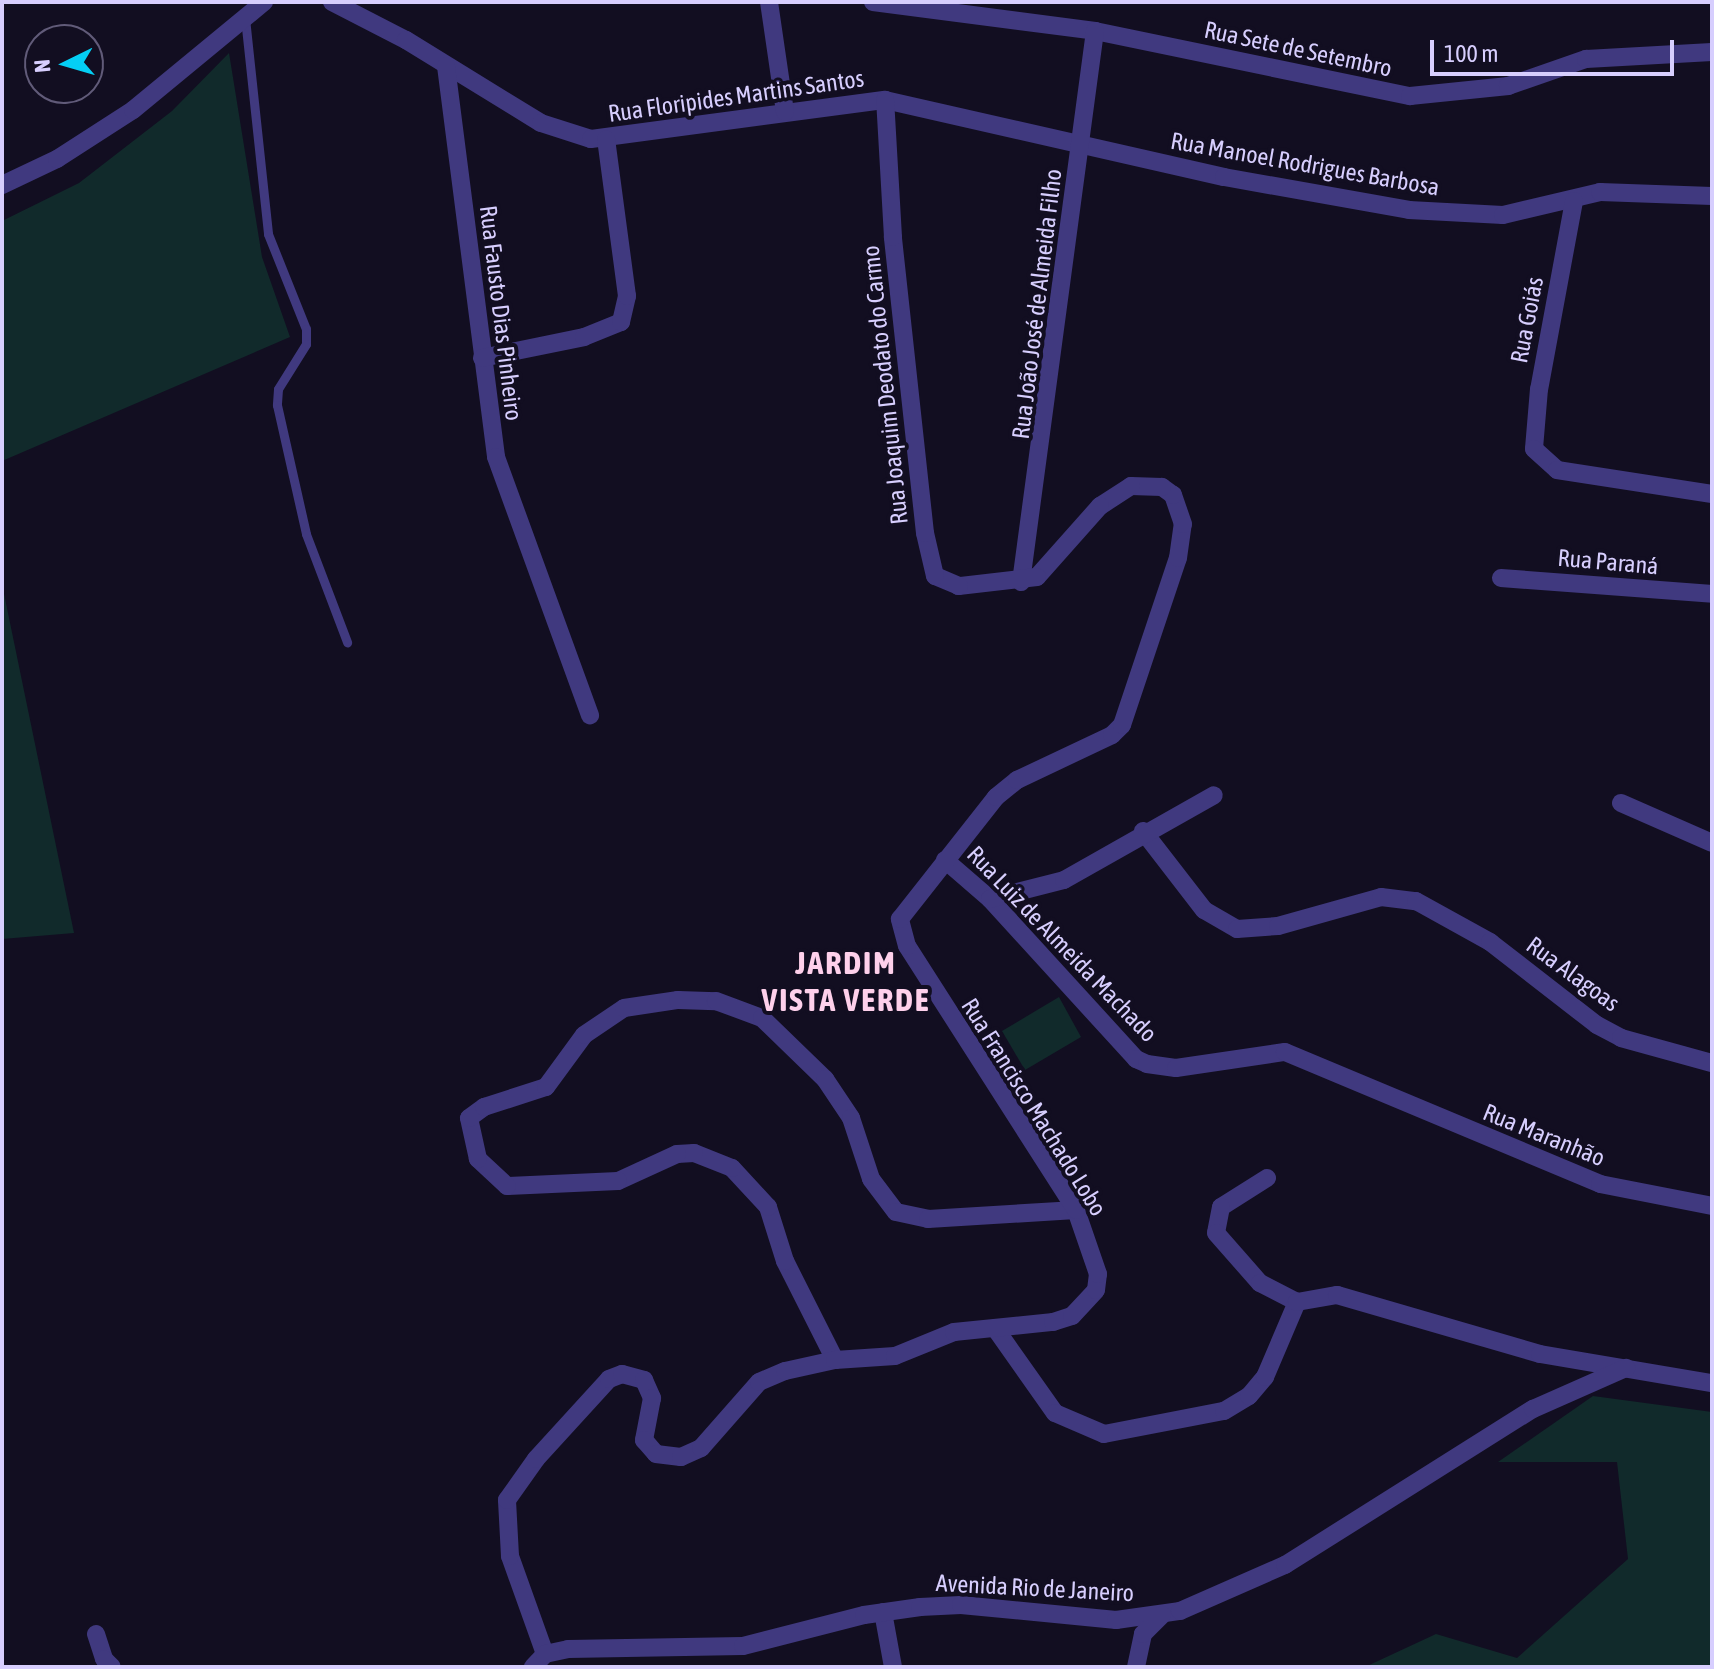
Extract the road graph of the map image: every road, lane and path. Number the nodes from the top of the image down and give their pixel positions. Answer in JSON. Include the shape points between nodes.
{"nodes":[{"id":1,"x":264,"y":2,"type":"edge"},
{"id":2,"x":332,"y":2,"type":"edge"},
{"id":3,"x":769,"y":2,"type":"edge"},
{"id":4,"x":873,"y":2,"type":"edge"},
{"id":5,"x":245,"y":18,"type":"junction"},
{"id":6,"x":1095,"y":31,"type":"junction"},
{"id":7,"x":1712,"y":52,"type":"edge"},
{"id":8,"x":446,"y":66,"type":"junction"},
{"id":9,"x":885,"y":100,"type":"junction"},
{"id":10,"x":785,"y":112,"type":"junction"},
{"id":11,"x":606,"y":139,"type":"junction"},
{"id":12,"x":1081,"y":145,"type":"junction"},
{"id":13,"x":2,"y":185,"type":"edge"},
{"id":14,"x":1712,"y":196,"type":"edge"},
{"id":15,"x":1574,"y":201,"type":"junction"},
{"id":16,"x":482,"y":358,"type":"junction"},
{"id":17,"x":1712,"y":494,"type":"edge"},
{"id":18,"x":1501,"y":578,"type":"dead end"},
{"id":19,"x":1021,"y":582,"type":"junction"},
{"id":20,"x":1712,"y":594,"type":"edge"},
{"id":21,"x":347,"y":642,"type":"dead end"},
{"id":22,"x":590,"y":715,"type":"dead end"},
{"id":23,"x":1214,"y":795,"type":"dead end"},
{"id":24,"x":1621,"y":803,"type":"dead end"},
{"id":25,"x":1143,"y":831,"type":"junction"},
{"id":26,"x":1712,"y":843,"type":"edge"},
{"id":27,"x":945,"y":860,"type":"junction"},
{"id":28,"x":990,"y":899,"type":"junction"},
{"id":29,"x":1712,"y":1063,"type":"edge"},
{"id":30,"x":1365,"y":1085,"type":"joint"},
{"id":31,"x":1267,"y":1178,"type":"dead end"},
{"id":32,"x":1712,"y":1206,"type":"edge"},
{"id":33,"x":1076,"y":1210,"type":"junction"},
{"id":34,"x":1297,"y":1302,"type":"junction"},
{"id":35,"x":995,"y":1328,"type":"junction"},
{"id":36,"x":835,"y":1360,"type":"junction"},
{"id":37,"x":1626,"y":1368,"type":"junction"},
{"id":38,"x":1712,"y":1383,"type":"edge"},
{"id":39,"x":883,"y":1612,"type":"junction"},
{"id":40,"x":1162,"y":1615,"type":"junction"},
{"id":41,"x":96,"y":1634,"type":"dead end"},
{"id":42,"x":539,"y":1660,"type":"edge"},
{"id":43,"x":112,"y":1667,"type":"edge"},
{"id":44,"x":893,"y":1667,"type":"edge"},
{"id":45,"x":1136,"y":1667,"type":"edge"}],
"edges":[{"from":1,"to":5,"type":"street"},
{"from":2,"to":8,"type":"street","name":"Rua Floripides Martins Santos"},
{"from":3,"to":10,"type":"street"},
{"from":4,"to":6,"type":"street","name":"Rua Sete de Setembro"},
{"from":5,"to":13,"type":"street","via":[[133,110],[57,159]]},
{"from":5,"to":21,"type":"lane","via":[[268,234],[306,329],[306,344],[278,389],[277,405],[306,534]]},
{"from":6,"to":7,"type":"street","name":"Rua Sete de Setembro","via":[[1410,96],[1508,86],[1586,59]]},
{"from":6,"to":12,"type":"street","name":"Rua João José de Almeida Filho"},
{"from":8,"to":11,"type":"street","name":"Rua Floripides Martins Santos","via":[[541,123],[574,136]]},
{"from":8,"to":16,"type":"street","name":"Rua Fausto Dias Pinheiro"},
{"from":9,"to":10,"type":"street","name":"Rua Floripides Martins Santos"},
{"from":9,"to":12,"type":"street","name":"Rua Floripides Martins Santos"},
{"from":9,"to":19,"type":"street","name":"Rua Joaquim Deodato do Carmo","via":[[885,162],[929,562],[935,576],[959,586]]},
{"from":10,"to":11,"type":"street","name":"Rua Floripides Martins Santos"},
{"from":11,"to":16,"type":"street","via":[[627,296],[621,322],[584,337]]},
{"from":12,"to":15,"type":"street","name":"Rua Manoel Rodrigues Barbosa","via":[[1409,210],[1503,215]]},
{"from":12,"to":19,"type":"street","name":"Rua João José de Almeida Filho"},
{"from":14,"to":15,"type":"street","name":"Rua Manoel Rodrigues Barbosa","via":[[1619,191]]},
{"from":15,"to":17,"type":"street","name":"Rua Goiás","via":[[1539,389],[1534,449],[1557,470]]},
{"from":16,"to":22,"type":"street","name":"Rua Fausto Dias Pinheiro","via":[[496,457]]},
{"from":18,"to":20,"type":"street","name":"Rua Paraná"},
{"from":19,"to":27,"type":"street","name":"Rua Luiz de Almeida Machado","via":[[1048,569],[1112,496],[1146,483],[1173,495],[1183,524],[1178,558],[1131,711],[1112,735],[1017,780],[970,823]]},
{"from":23,"to":25,"type":"street"},
{"from":24,"to":26,"type":"street"},
{"from":25,"to":28,"type":"street","via":[[1064,880]]},
{"from":25,"to":29,"type":"street","name":"Rua Alagoas","via":[[1204,910],[1237,929],[1278,926],[1381,897],[1416,901],[1479,934],[1597,1025],[1621,1038]]},
{"from":27,"to":28,"type":"street","name":"Rua Luiz de Almeida Machado"},
{"from":27,"to":33,"type":"street","name":"Rua Francisco Machado Lobo","via":[[904,908],[899,929],[982,1069]]},
{"from":28,"to":30,"type":"street","name":"Rua Luiz de Almeida Machado","via":[[1136,1059],[1176,1068],[1285,1052]]},
{"from":30,"to":32,"type":"street","name":"Rua Maranhão","via":[[1600,1184]]},
{"from":31,"to":34,"type":"street","via":[[1221,1207],[1216,1233],[1260,1283]]},
{"from":33,"to":35,"type":"street","name":"Rua Francisco Machado Lobo","via":[[1098,1274],[1087,1305],[1053,1322]]},
{"from":33,"to":36,"type":"street","via":[[928,1219],[896,1212],[871,1179],[851,1118],[825,1079],[762,1018],[716,1001],[624,1008],[584,1035],[546,1087],[484,1107],[469,1118],[478,1159],[507,1186],[618,1181],[677,1154],[694,1153],[732,1168],[768,1207],[785,1261]]},
{"from":34,"to":35,"type":"street","via":[[1275,1360],[1249,1396],[1207,1416],[1124,1433],[1086,1429],[1055,1413]]},
{"from":34,"to":37,"type":"street","via":[[1337,1295],[1540,1354]]},
{"from":35,"to":36,"type":"street","name":"Rua Francisco Machado Lobo","via":[[954,1332],[895,1356]]},
{"from":36,"to":42,"type":"street","name":"Rua Francisco Machado Lobo","via":[[759,1382],[701,1448],[681,1457],[656,1454],[644,1440],[652,1398],[644,1380],[622,1374],[609,1379],[536,1459],[507,1500],[510,1556]]},
{"from":37,"to":38,"type":"street"},
{"from":37,"to":40,"type":"street","name":"Avenida Rio de Janeiro","via":[[1533,1409],[1285,1565]]},
{"from":39,"to":40,"type":"street","name":"Avenida Rio de Janeiro","via":[[961,1605],[1116,1620]]},
{"from":39,"to":42,"type":"street","name":"Avenida Rio de Janeiro","via":[[743,1646],[583,1648]]},
{"from":39,"to":44,"type":"street"},
{"from":40,"to":45,"type":"street","via":[[1143,1634]]},
{"from":41,"to":43,"type":"street"}]}
